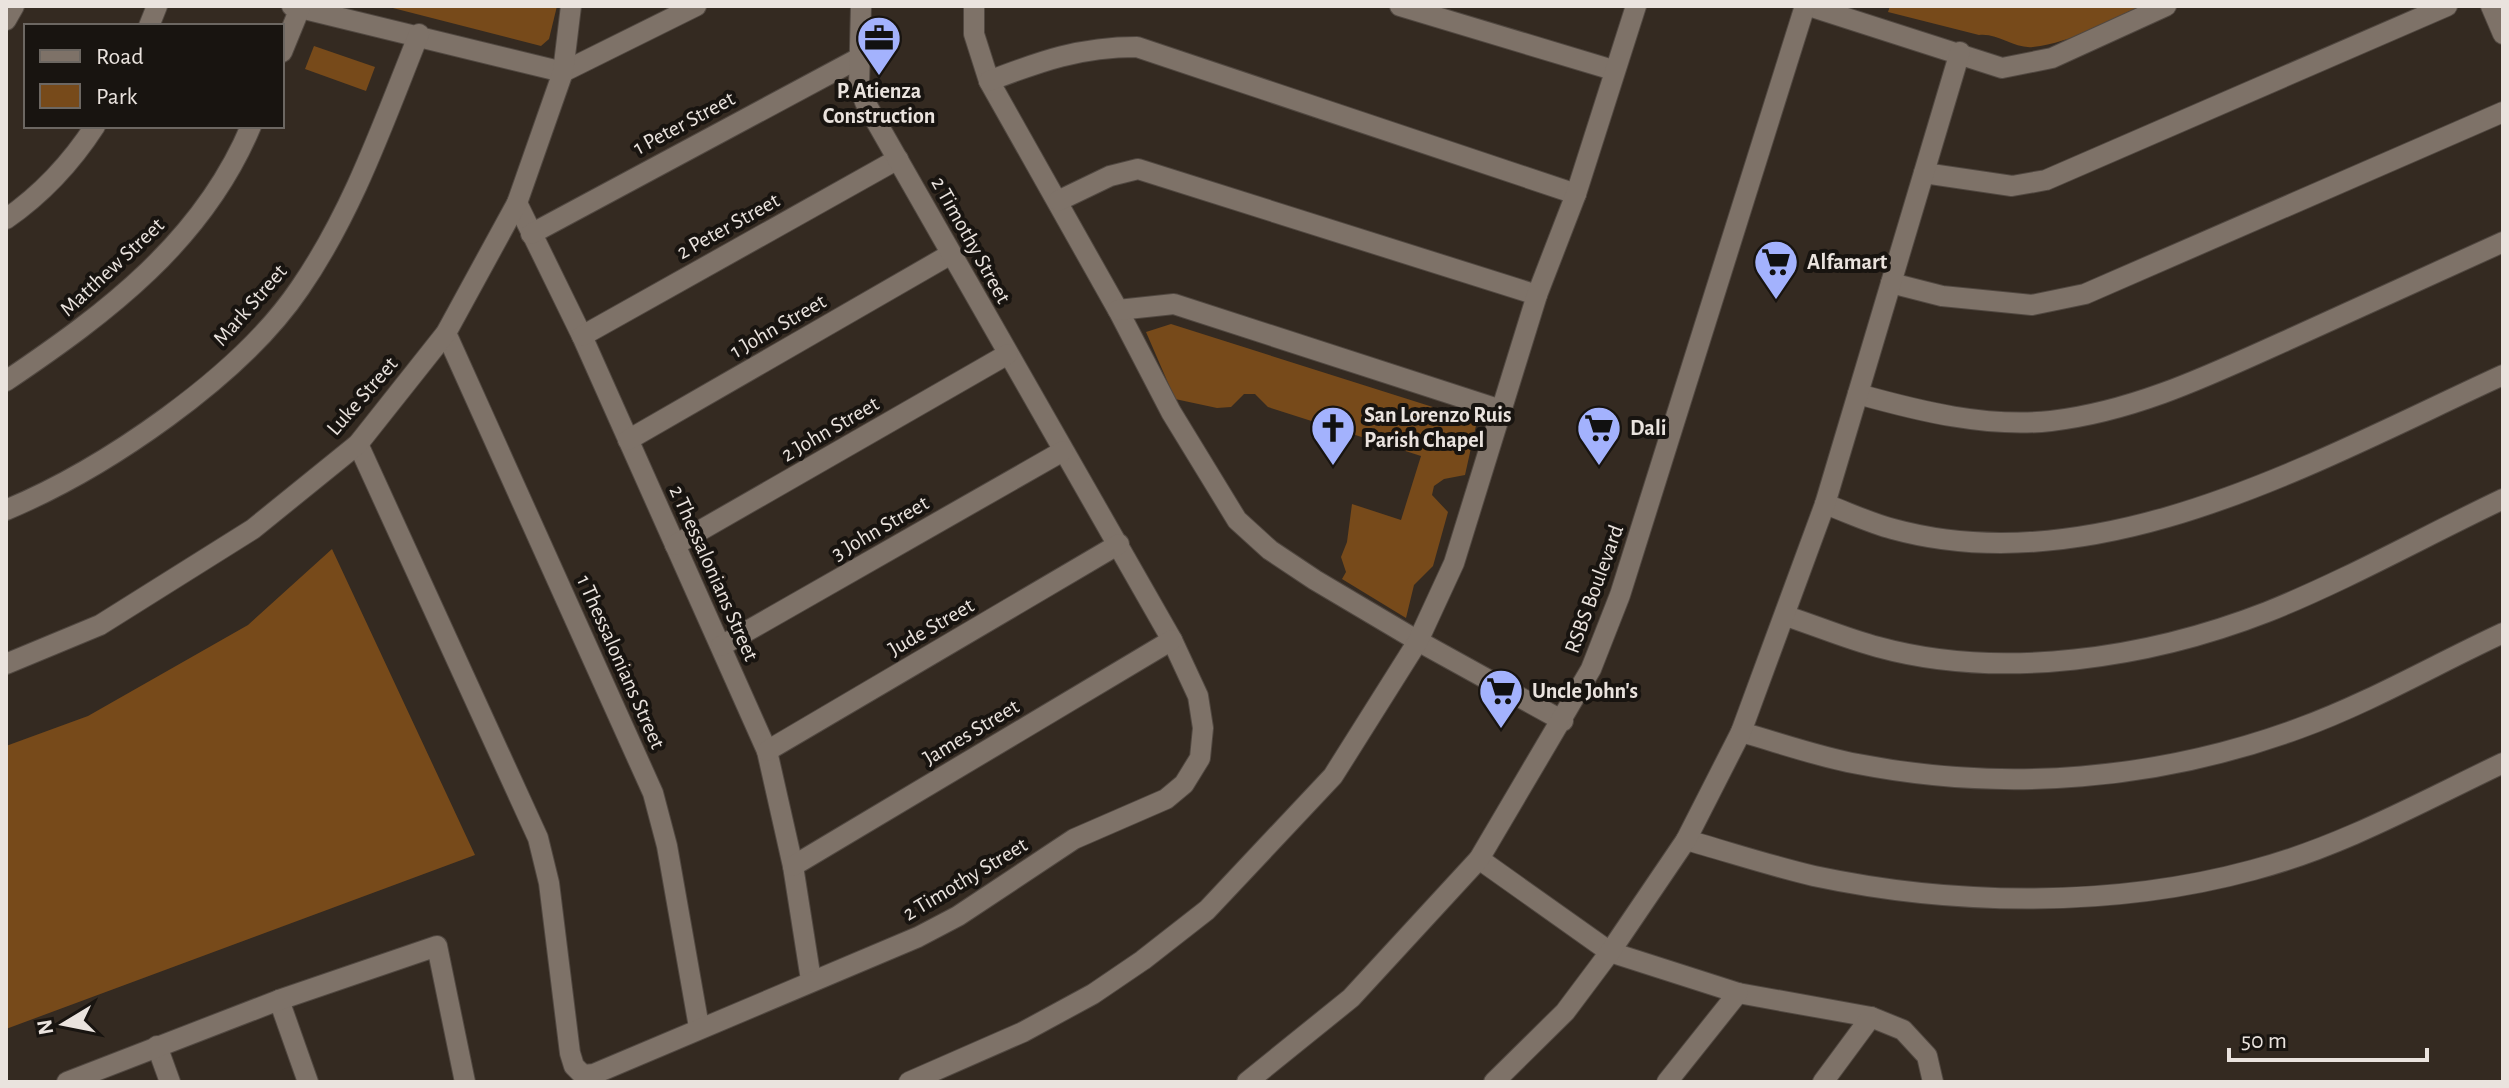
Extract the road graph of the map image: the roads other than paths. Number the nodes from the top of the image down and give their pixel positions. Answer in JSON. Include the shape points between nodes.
{"nodes":[{"id":1,"x":14,"y":6,"type":"edge"},
{"id":2,"x":571,"y":6,"type":"edge"},
{"id":3,"x":696,"y":6,"type":"edge"},
{"id":4,"x":861,"y":6,"type":"edge"},
{"id":5,"x":974,"y":6,"type":"edge"},
{"id":6,"x":1400,"y":6,"type":"edge"},
{"id":7,"x":1636,"y":6,"type":"edge"},
{"id":8,"x":1807,"y":6,"type":"edge"},
{"id":9,"x":2166,"y":6,"type":"edge"},
{"id":10,"x":2447,"y":6,"type":"edge"},
{"id":11,"x":2491,"y":6,"type":"edge"},
{"id":12,"x":296,"y":7,"type":"edge"},
{"id":13,"x":6,"y":20,"type":"edge"},
{"id":14,"x":419,"y":34,"type":"junction"},
{"id":15,"x":2503,"y":34,"type":"edge"},
{"id":16,"x":284,"y":46,"type":"edge"},
{"id":17,"x":1960,"y":52,"type":"junction"},
{"id":18,"x":861,"y":57,"type":"junction"},
{"id":19,"x":1613,"y":70,"type":"junction"},
{"id":20,"x":563,"y":72,"type":"junction"},
{"id":21,"x":989,"y":81,"type":"junction"},
{"id":22,"x":2503,"y":112,"type":"edge"},
{"id":23,"x":94,"y":128,"type":"edge"},
{"id":24,"x":250,"y":128,"type":"edge"},
{"id":25,"x":898,"y":159,"type":"junction"},
{"id":26,"x":1924,"y":173,"type":"junction"},
{"id":27,"x":1576,"y":194,"type":"junction"},
{"id":28,"x":1058,"y":201,"type":"junction"},
{"id":29,"x":517,"y":203,"type":"junction"},
{"id":30,"x":6,"y":219,"type":"edge"},
{"id":31,"x":531,"y":234,"type":"junction"},
{"id":32,"x":2503,"y":242,"type":"edge"},
{"id":33,"x":951,"y":254,"type":"junction"},
{"id":34,"x":1891,"y":283,"type":"junction"},
{"id":35,"x":1537,"y":295,"type":"junction"},
{"id":36,"x":1118,"y":310,"type":"junction"},
{"id":37,"x":446,"y":333,"type":"junction"},
{"id":38,"x":582,"y":336,"type":"junction"},
{"id":39,"x":1008,"y":354,"type":"junction"},
{"id":40,"x":2503,"y":375,"type":"edge"},
{"id":41,"x":6,"y":381,"type":"edge"},
{"id":42,"x":1858,"y":394,"type":"junction"},
{"id":43,"x":1501,"y":410,"type":"junction"},
{"id":44,"x":628,"y":440,"type":"junction"},
{"id":45,"x":358,"y":444,"type":"junction"},
{"id":46,"x":1063,"y":451,"type":"junction"},
{"id":47,"x":2503,"y":499,"type":"edge"},
{"id":48,"x":1825,"y":504,"type":"junction"},
{"id":49,"x":6,"y":510,"type":"edge"},
{"id":50,"x":1119,"y":544,"type":"junction"},
{"id":51,"x":675,"y":545,"type":"junction"},
{"id":52,"x":1786,"y":616,"type":"junction"},
{"id":53,"x":2503,"y":633,"type":"edge"},
{"id":54,"x":1172,"y":640,"type":"junction"},
{"id":55,"x":1418,"y":641,"type":"junction"},
{"id":56,"x":721,"y":646,"type":"junction"},
{"id":57,"x":6,"y":664,"type":"edge"},
{"id":58,"x":1563,"y":721,"type":"junction"},
{"id":59,"x":1741,"y":732,"type":"junction"},
{"id":60,"x":767,"y":751,"type":"junction"},
{"id":61,"x":2503,"y":763,"type":"edge"},
{"id":62,"x":1686,"y":840,"type":"junction"},
{"id":63,"x":1479,"y":859,"type":"junction"},
{"id":64,"x":793,"y":866,"type":"junction"},
{"id":65,"x":1610,"y":952,"type":"junction"},
{"id":66,"x":811,"y":980,"type":"junction"},
{"id":67,"x":1738,"y":993,"type":"junction"},
{"id":68,"x":279,"y":1000,"type":"junction"},
{"id":69,"x":1871,"y":1017,"type":"junction"},
{"id":70,"x":699,"y":1027,"type":"junction"},
{"id":71,"x":157,"y":1046,"type":"junction"},
{"id":72,"x":67,"y":1082,"type":"edge"},
{"id":73,"x":170,"y":1082,"type":"edge"},
{"id":74,"x":308,"y":1082,"type":"edge"},
{"id":75,"x":465,"y":1082,"type":"edge"},
{"id":76,"x":909,"y":1082,"type":"edge"},
{"id":77,"x":1247,"y":1082,"type":"edge"},
{"id":78,"x":1494,"y":1082,"type":"edge"},
{"id":79,"x":1667,"y":1082,"type":"edge"},
{"id":80,"x":1823,"y":1082,"type":"edge"},
{"id":81,"x":1933,"y":1082,"type":"edge"}],
"edges":[{"from":1,"to":13,"type":"street"},
{"from":2,"to":20,"type":"street","name":"Luke Street"},
{"from":3,"to":20,"type":"street"},
{"from":4,"to":18,"type":"street","name":"2 Timothy Street"},
{"from":5,"to":21,"type":"street","via":[[974,34]]},
{"from":6,"to":19,"type":"street"},
{"from":7,"to":19,"type":"street"},
{"from":8,"to":17,"type":"street"},
{"from":8,"to":58,"type":"street","name":"RSBS Boulevard","via":[[1620,595],[1591,669]]},
{"from":9,"to":17,"type":"street","via":[[2052,58],[2002,68]]},
{"from":10,"to":26,"type":"street","via":[[2046,180],[2012,186]]},
{"from":11,"to":15,"type":"street"},
{"from":12,"to":14,"type":"street"},
{"from":12,"to":16,"type":"street"},
{"from":14,"to":20,"type":"street"},
{"from":14,"to":49,"type":"street","name":"Mark Street","via":[[357,187],[300,289],[250,348],[138,437],[48,493]]},
{"from":17,"to":26,"type":"street"},
{"from":18,"to":25,"type":"street","name":"2 Timothy Street","via":[[859,86]]},
{"from":18,"to":31,"type":"street","name":"1 Peter Street"},
{"from":19,"to":27,"type":"street"},
{"from":20,"to":29,"type":"street","name":"Luke Street"},
{"from":21,"to":27,"type":"street","via":[[1095,47],[1137,47]]},
{"from":21,"to":28,"type":"street"},
{"from":22,"to":34,"type":"street","via":[[2085,294],[2032,305],[1942,296]]},
{"from":23,"to":30,"type":"street","via":[[35,199]]},
{"from":24,"to":41,"type":"street","name":"Matthew Street","via":[[236,161],[173,249],[92,323]]},
{"from":25,"to":33,"type":"street","name":"2 Timothy Street"},
{"from":25,"to":38,"type":"street","name":"2 Peter Street"},
{"from":26,"to":34,"type":"street"},
{"from":27,"to":35,"type":"street"},
{"from":28,"to":35,"type":"street","via":[[1138,169]]},
{"from":28,"to":36,"type":"street"},
{"from":29,"to":31,"type":"street","name":"2 Thessalonians Street"},
{"from":29,"to":37,"type":"street","name":"Luke Street"},
{"from":31,"to":38,"type":"street","name":"2 Thessalonians Street"},
{"from":32,"to":42,"type":"street","via":[[2185,386],[2125,407],[2049,421],[1980,419],[1914,410]]},
{"from":33,"to":39,"type":"street","name":"2 Timothy Street"},
{"from":33,"to":44,"type":"street","name":"1 John Street"},
{"from":34,"to":42,"type":"street"},
{"from":35,"to":43,"type":"street"},
{"from":36,"to":43,"type":"street","via":[[1174,304]]},
{"from":36,"to":55,"type":"street","via":[[1171,412],[1237,520],[1270,550]]},
{"from":37,"to":45,"type":"street","name":"Luke Street"},
{"from":37,"to":70,"type":"street","name":"1 Thessalonians Street","via":[[653,793]]},
{"from":38,"to":44,"type":"street","name":"2 Thessalonians Street"},
{"from":39,"to":46,"type":"street","name":"2 Timothy Street"},
{"from":39,"to":51,"type":"street","name":"2 John Street"},
{"from":40,"to":48,"type":"street","via":[[2227,500],[2146,524],[2032,542],[1950,539],[1893,529]]},
{"from":42,"to":48,"type":"street"},
{"from":43,"to":55,"type":"street","via":[[1454,563]]},
{"from":44,"to":51,"type":"street","name":"2 Thessalonians Street"},
{"from":45,"to":57,"type":"street","name":"Luke Street","via":[[240,537],[100,625]]},
{"from":45,"to":70,"type":"street","name":"2 Timothy Street","via":[[538,838],[574,1066],[583,1075],[594,1074]]},
{"from":46,"to":50,"type":"street","name":"2 Timothy Street"},
{"from":46,"to":56,"type":"street","name":"3 John Street"},
{"from":47,"to":52,"type":"street","via":[[2269,611],[2203,634],[2124,652],[2045,661],[1934,657],[1879,648]]},
{"from":48,"to":52,"type":"street"},
{"from":50,"to":54,"type":"street","name":"2 Timothy Street"},
{"from":50,"to":60,"type":"street","name":"Jude Street"},
{"from":51,"to":56,"type":"street","name":"2 Thessalonians Street"},
{"from":52,"to":59,"type":"street"},
{"from":53,"to":59,"type":"street","via":[[2303,727],[2231,752],[2148,770],[2046,780],[1965,778],[1858,764]]},
{"from":54,"to":64,"type":"street","name":"James Street"},
{"from":54,"to":66,"type":"street","name":"2 Timothy Street","via":[[1198,696],[1203,728],[1200,758],[1184,784],[1166,799],[1074,839],[958,916]]},
{"from":55,"to":58,"type":"street"},
{"from":55,"to":76,"type":"street","via":[[1333,776],[1207,910],[1093,994],[1023,1032]]},
{"from":56,"to":60,"type":"street","name":"2 Thessalonians Street"},
{"from":58,"to":63,"type":"street","name":"RSBS Boulevard"},
{"from":59,"to":62,"type":"street"},
{"from":60,"to":64,"type":"street","name":"2 Thessalonians Street"},
{"from":61,"to":62,"type":"street","via":[[2344,839],[2253,870],[2048,898],[1896,889],[1814,875]]},
{"from":62,"to":65,"type":"street"},
{"from":63,"to":65,"type":"street"},
{"from":63,"to":77,"type":"street","name":"RSBS Boulevard","via":[[1351,998]]},
{"from":64,"to":66,"type":"street","name":"2 Thessalonians Street"},
{"from":65,"to":67,"type":"street"},
{"from":65,"to":78,"type":"street","via":[[1565,1012]]},
{"from":66,"to":70,"type":"street","name":"2 Timothy Street"},
{"from":67,"to":69,"type":"street"},
{"from":67,"to":79,"type":"street"},
{"from":68,"to":71,"type":"street"},
{"from":68,"to":74,"type":"street"},
{"from":68,"to":75,"type":"street","via":[[437,946]]},
{"from":69,"to":80,"type":"street"},
{"from":69,"to":81,"type":"street","via":[[1903,1030],[1927,1056]]},
{"from":71,"to":72,"type":"street"},
{"from":71,"to":73,"type":"street"}]}
